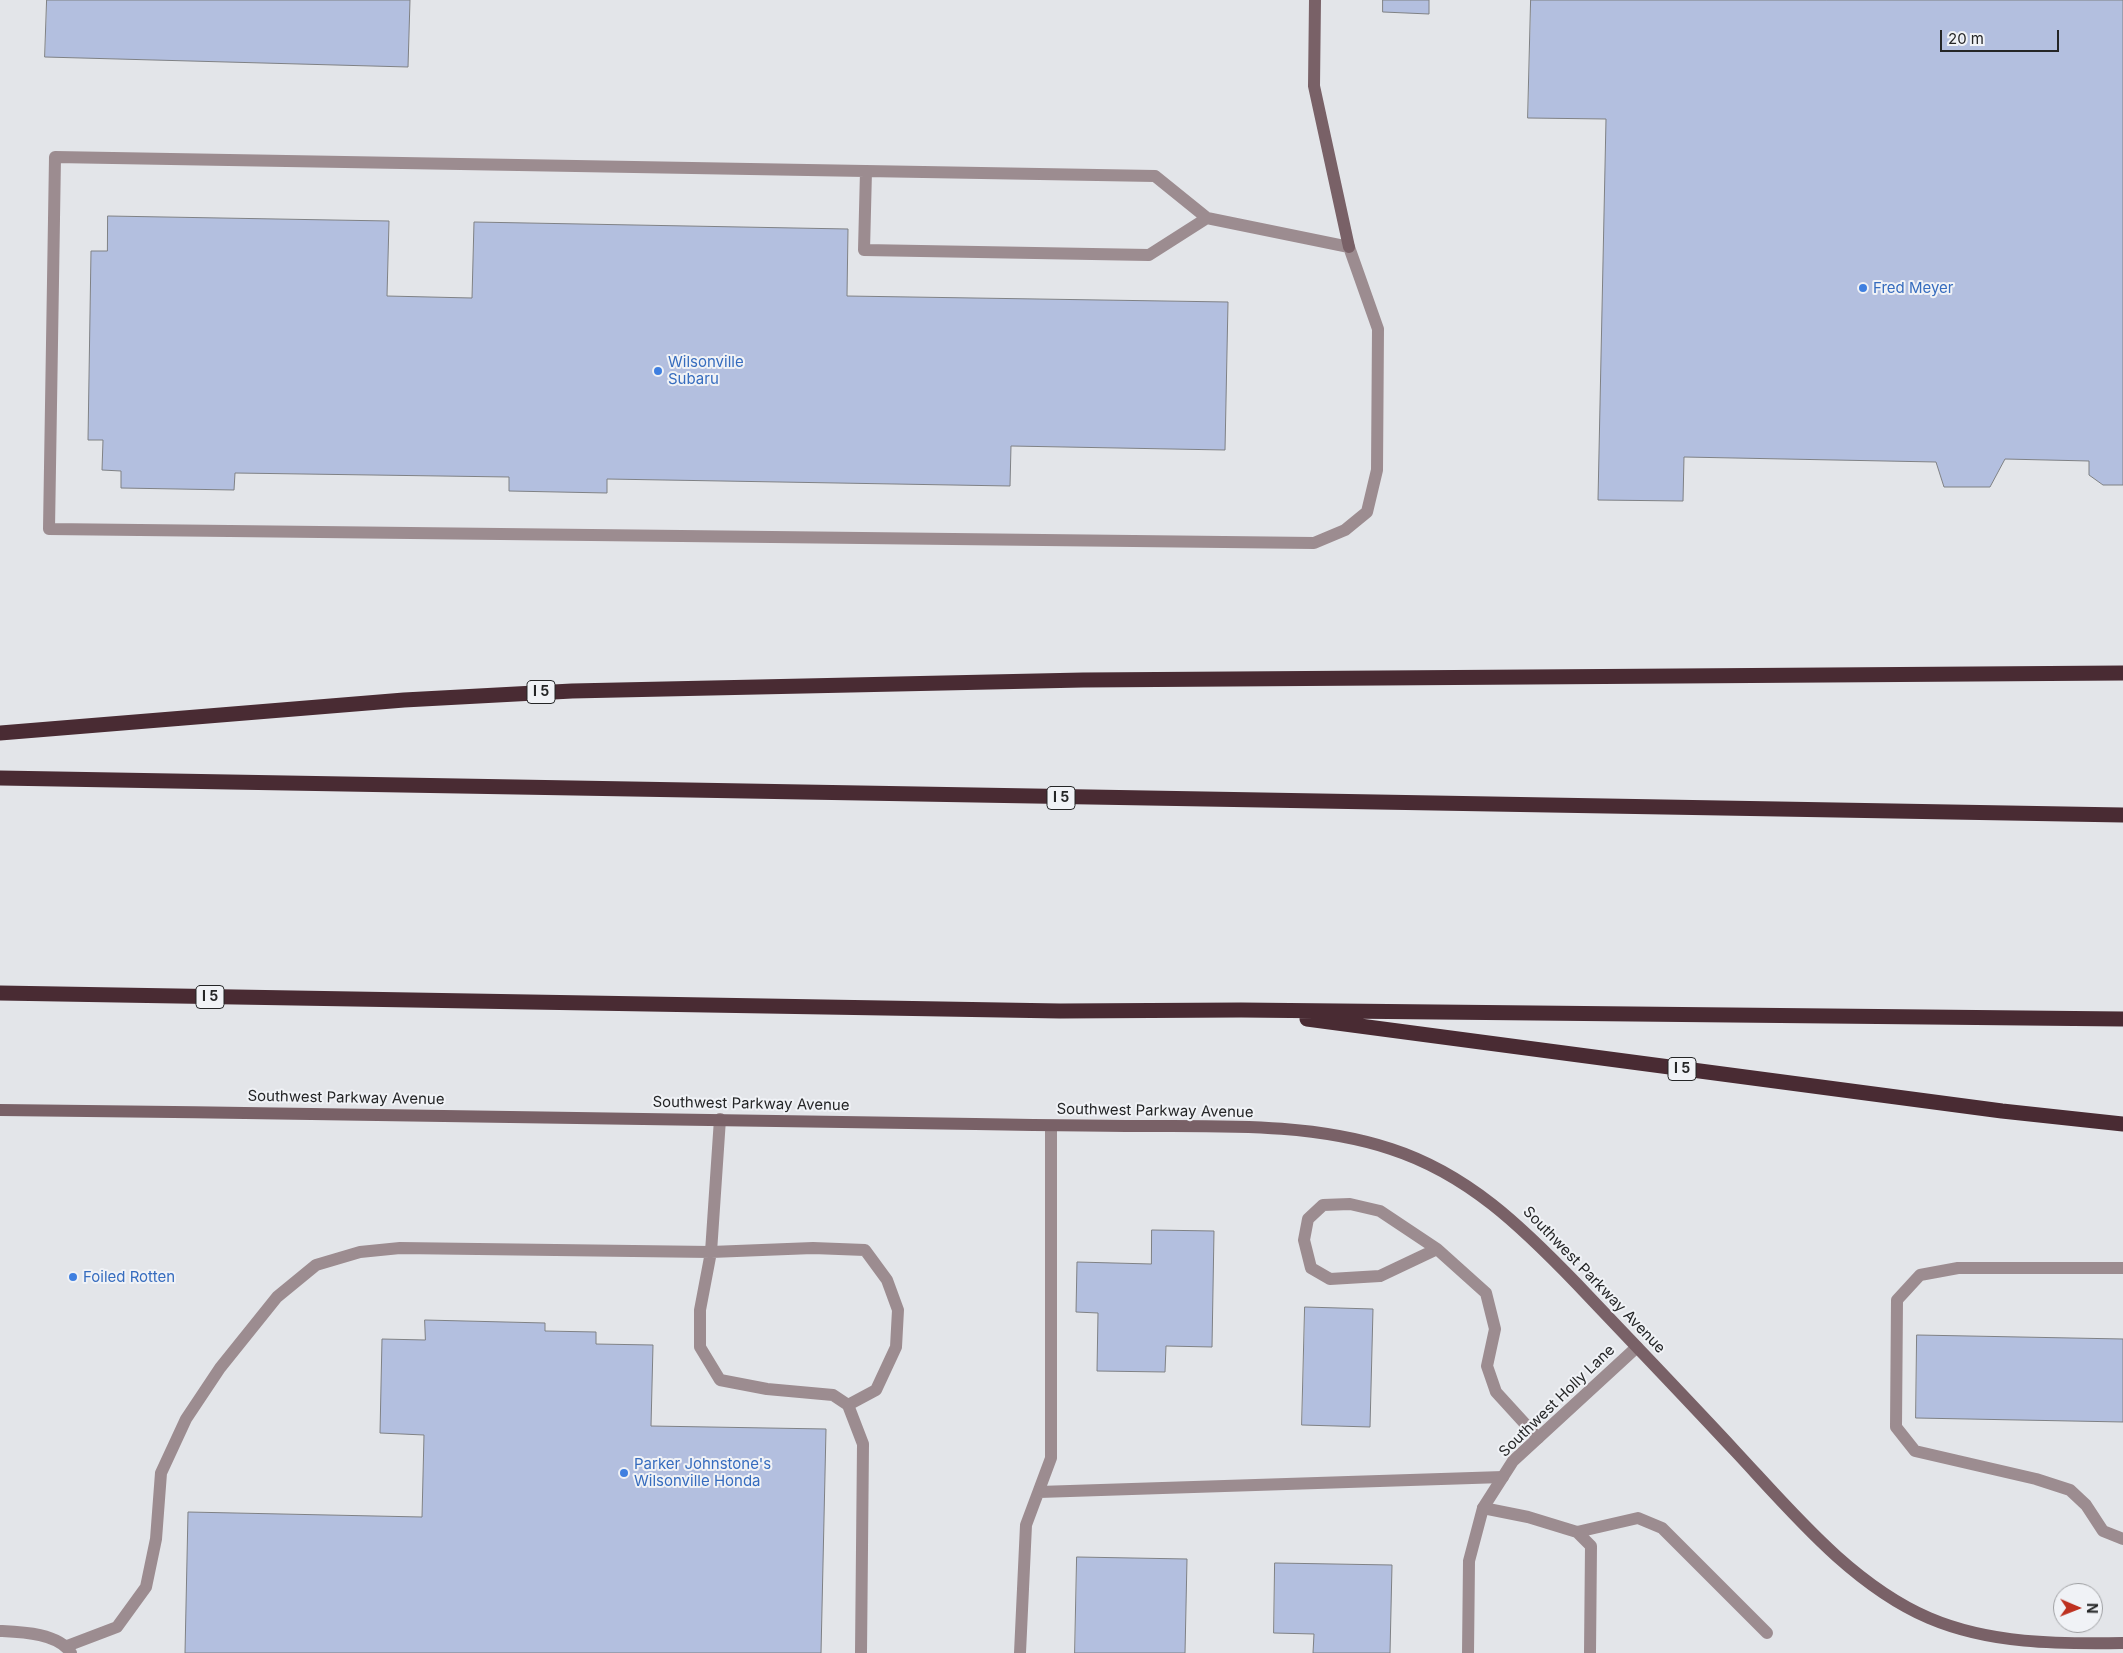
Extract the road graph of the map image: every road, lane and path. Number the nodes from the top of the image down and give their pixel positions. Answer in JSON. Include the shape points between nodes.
{"nodes":[{"id":1,"x":1315,"y":0,"type":"edge"},
{"id":2,"x":866,"y":171,"type":"junction"},
{"id":3,"x":1207,"y":218,"type":"junction"},
{"id":4,"x":1349,"y":247,"type":"junction"},
{"id":5,"x":2123,"y":673,"type":"edge"},
{"id":6,"x":0,"y":733,"type":"edge"},
{"id":7,"x":0,"y":778,"type":"edge"},
{"id":8,"x":2123,"y":815,"type":"edge"},
{"id":9,"x":0,"y":993,"type":"edge"},
{"id":10,"x":1241,"y":1010,"type":"junction"},
{"id":11,"x":2123,"y":1019,"type":"edge"},
{"id":12,"x":0,"y":1110,"type":"edge"},
{"id":13,"x":720,"y":1119,"type":"junction"},
{"id":14,"x":2123,"y":1124,"type":"edge"},
{"id":15,"x":1051,"y":1126,"type":"junction"},
{"id":16,"x":1437,"y":1249,"type":"junction"},
{"id":17,"x":710,"y":1252,"type":"junction"},
{"id":18,"x":2123,"y":1268,"type":"edge"},
{"id":19,"x":1637,"y":1347,"type":"junction"},
{"id":20,"x":848,"y":1406,"type":"junction"},
{"id":21,"x":1538,"y":1438,"type":"junction"},
{"id":22,"x":1503,"y":1477,"type":"junction"},
{"id":23,"x":1039,"y":1492,"type":"junction"},
{"id":24,"x":1483,"y":1508,"type":"junction"},
{"id":25,"x":1577,"y":1532,"type":"junction"},
{"id":26,"x":2123,"y":1539,"type":"edge"},
{"id":27,"x":0,"y":1631,"type":"edge"},
{"id":28,"x":1768,"y":1633,"type":"dead end"},
{"id":29,"x":2123,"y":1644,"type":"edge"},
{"id":30,"x":2040,"y":1648,"type":"edge"},
{"id":31,"x":69,"y":1650,"type":"edge"},
{"id":32,"x":861,"y":1653,"type":"edge"},
{"id":33,"x":1020,"y":1653,"type":"edge"},
{"id":34,"x":1468,"y":1653,"type":"edge"},
{"id":35,"x":1590,"y":1653,"type":"edge"}],
"edges":[{"from":1,"to":4,"type":"street","via":[[1314,86]]},
{"from":2,"to":3,"type":"street","via":[[1155,176]]},
{"from":2,"to":3,"type":"street","via":[[864,250],[1149,255]]},
{"from":2,"to":4,"type":"street","via":[[56,157],[49,529],[1314,543],[1345,530],[1366,512],[1377,470],[1378,329]]},
{"from":3,"to":4,"type":"street"},
{"from":5,"to":6,"type":"highway","number":"I 5","via":[[1083,680],[572,691],[404,700]]},
{"from":7,"to":8,"type":"highway","number":"I 5"},
{"from":9,"to":10,"type":"highway","number":"I 5","via":[[1040,1011]]},
{"from":10,"to":11,"type":"highway","number":"I 5"},
{"from":10,"to":14,"type":"highway","number":"I 5","via":[[1992,1110]]},
{"from":12,"to":13,"type":"street","name":"Southwest Parkway Avenue"},
{"from":13,"to":15,"type":"street","name":"Southwest Parkway Avenue"},
{"from":13,"to":17,"type":"street"},
{"from":15,"to":19,"type":"street","name":"Southwest Parkway Avenue","via":[[1266,1128],[1332,1136],[1388,1148],[1438,1168],[1480,1193],[1535,1240]]},
{"from":15,"to":23,"type":"street","via":[[1051,1458]]},
{"from":16,"to":16,"type":"street","via":[[1380,1211],[1350,1204],[1323,1205],[1308,1219],[1304,1240],[1311,1268],[1330,1279],[1380,1276]]},
{"from":16,"to":21,"type":"street","via":[[1486,1293],[1495,1329],[1487,1366],[1496,1392]]},
{"from":17,"to":20,"type":"street","via":[[700,1310],[700,1347],[720,1380],[767,1389],[832,1395]]},
{"from":17,"to":20,"type":"street","via":[[813,1248],[865,1250],[887,1280],[898,1310],[896,1347],[876,1390]]},
{"from":17,"to":31,"type":"street","via":[[400,1248],[360,1252],[316,1265],[277,1297],[220,1368],[186,1419],[161,1473],[156,1539],[146,1587],[117,1627]]},
{"from":18,"to":26,"type":"street","via":[[1958,1268],[1920,1275],[1897,1300],[1896,1427],[1915,1451],[2036,1478],[2070,1490],[2086,1505],[2103,1531]]},
{"from":19,"to":21,"type":"street","name":"Southwest Holly Lane"},
{"from":19,"to":30,"type":"street","name":"Southwest Parkway Avenue","via":[[1798,1518],[1874,1586],[1925,1616],[1950,1626]]},
{"from":20,"to":32,"type":"street","via":[[863,1444]]},
{"from":21,"to":22,"type":"street","name":"Southwest Holly Lane","via":[[1513,1461]]},
{"from":22,"to":23,"type":"street"},
{"from":22,"to":24,"type":"street","name":"Southwest Holly Lane"},
{"from":23,"to":33,"type":"street","via":[[1026,1525]]},
{"from":24,"to":25,"type":"street"},
{"from":24,"to":34,"type":"street","name":"Southwest Holly Lane","via":[[1469,1561]]},
{"from":25,"to":28,"type":"street","via":[[1638,1518],[1662,1528]]},
{"from":25,"to":35,"type":"street","via":[[1592,1546]]},
{"from":27,"to":31,"type":"street","via":[[34,1633]]},
{"from":29,"to":30,"type":"street","name":"Southwest Parkway Avenue"}]}
